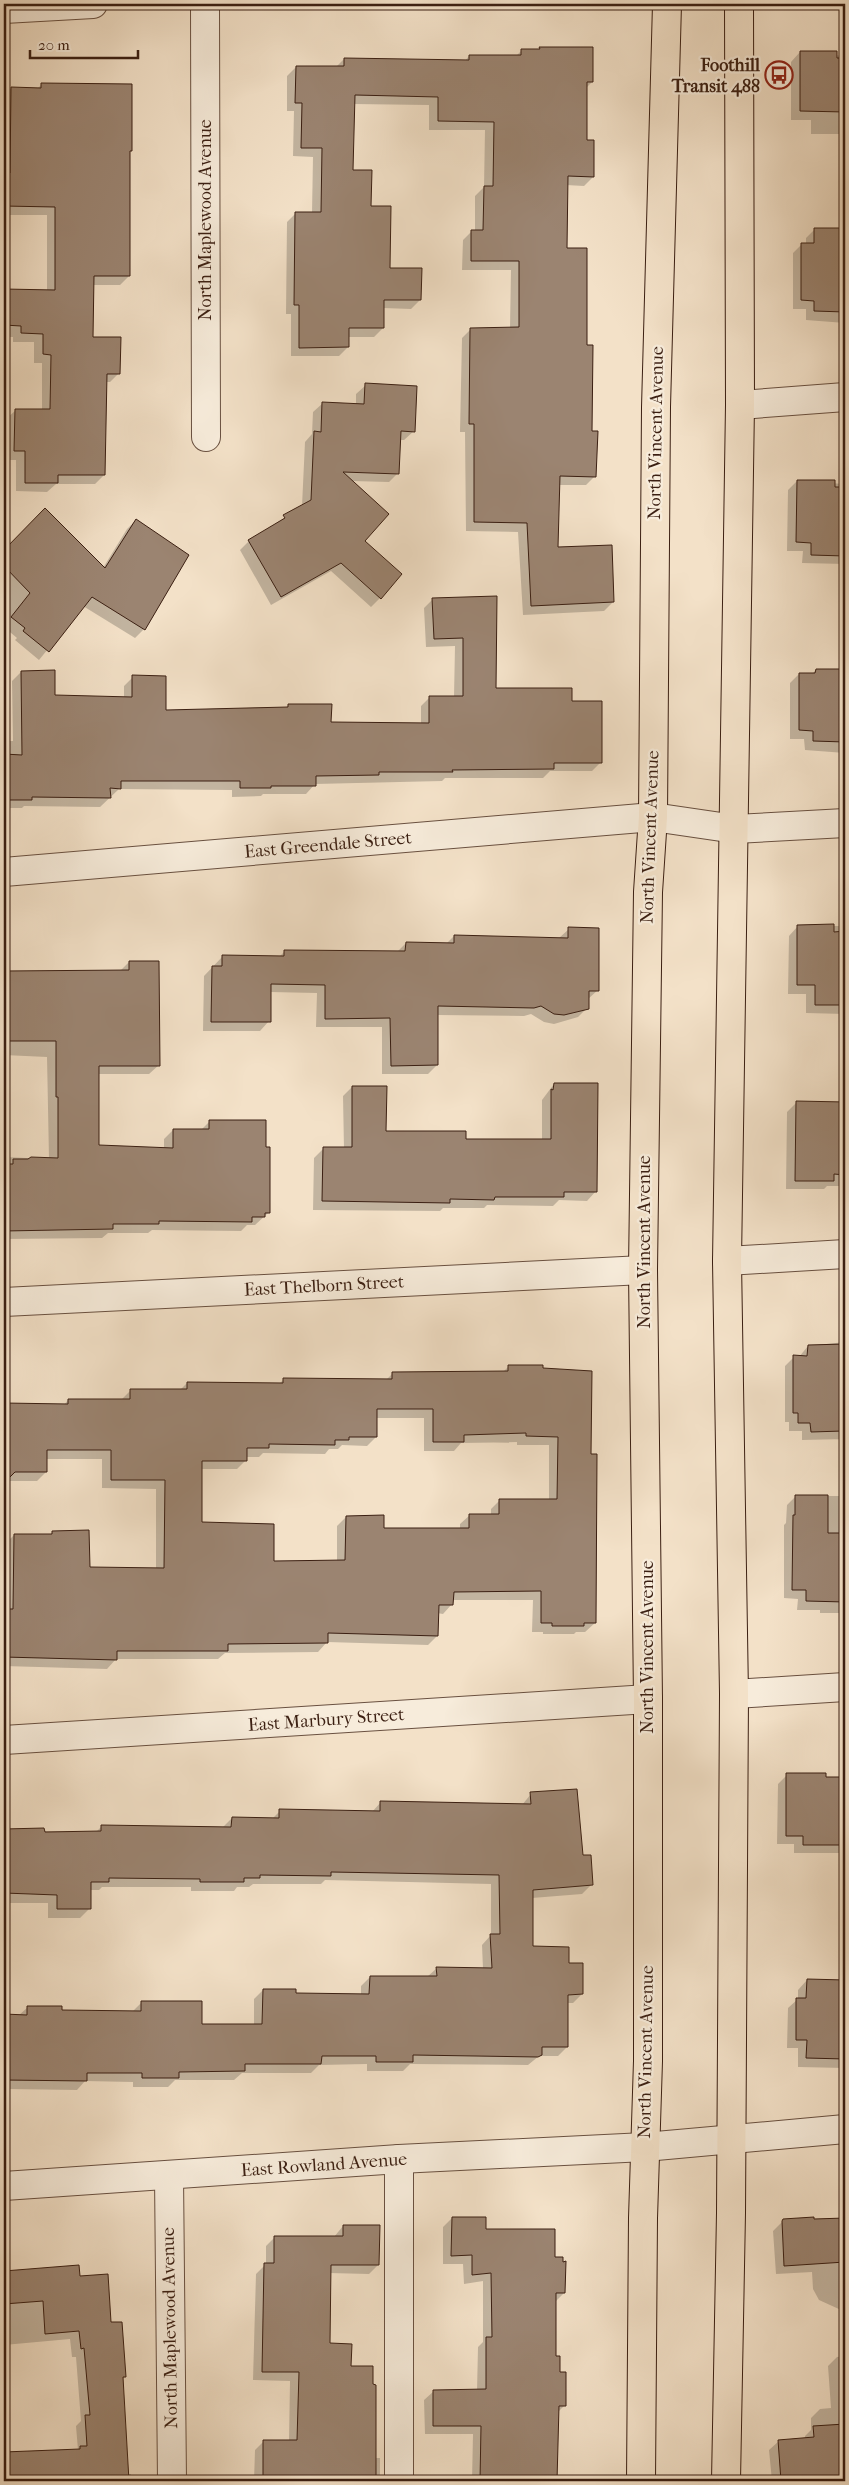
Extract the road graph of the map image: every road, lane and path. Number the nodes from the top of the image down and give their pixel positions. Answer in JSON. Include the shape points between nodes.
{"nodes":[{"id":1,"x":93,"y":4,"type":"edge"},
{"id":2,"x":204,"y":4,"type":"edge"},
{"id":3,"x":668,"y":4,"type":"edge"},
{"id":4,"x":739,"y":4,"type":"edge"},
{"id":5,"x":4,"y":9,"type":"edge"},
{"id":6,"x":845,"y":397,"type":"edge"},
{"id":7,"x":740,"y":405,"type":"junction"},
{"id":8,"x":206,"y":436,"type":"dead end"},
{"id":9,"x":652,"y":817,"type":"junction"},
{"id":10,"x":845,"y":823,"type":"edge"},
{"id":11,"x":735,"y":829,"type":"junction"},
{"id":12,"x":4,"y":872,"type":"edge"},
{"id":13,"x":845,"y":1254,"type":"edge"},
{"id":14,"x":727,"y":1261,"type":"junction"},
{"id":15,"x":643,"y":1270,"type":"junction"},
{"id":16,"x":4,"y":1302,"type":"edge"},
{"id":17,"x":845,"y":1687,"type":"edge"},
{"id":18,"x":734,"y":1694,"type":"junction"},
{"id":19,"x":648,"y":1699,"type":"junction"},
{"id":20,"x":4,"y":1740,"type":"edge"},
{"id":21,"x":845,"y":2129,"type":"edge"},
{"id":22,"x":731,"y":2138,"type":"junction"},
{"id":23,"x":645,"y":2147,"type":"junction"},
{"id":24,"x":398,"y":2159,"type":"junction"},
{"id":25,"x":169,"y":2175,"type":"junction"},
{"id":26,"x":4,"y":2186,"type":"edge"},
{"id":27,"x":172,"y":2481,"type":"edge"},
{"id":28,"x":398,"y":2481,"type":"edge"},
{"id":29,"x":641,"y":2481,"type":"edge"},
{"id":30,"x":726,"y":2481,"type":"edge"}],
"edges":[{"from":1,"to":5,"type":"street"},
{"from":2,"to":8,"type":"street","name":"North Maplewood Avenue"},
{"from":3,"to":9,"type":"main road","name":"North Vincent Avenue","via":[[656,408]]},
{"from":4,"to":7,"type":"main road"},
{"from":6,"to":7,"type":"street"},
{"from":7,"to":11,"type":"main road"},
{"from":9,"to":11,"type":"street","name":"East Greendale Street"},
{"from":9,"to":12,"type":"street","name":"East Greendale Street"},
{"from":9,"to":15,"type":"main road","name":"North Vincent Avenue","via":[[648,892]]},
{"from":10,"to":11,"type":"street","name":"East Greendale Street"},
{"from":11,"to":14,"type":"main road"},
{"from":13,"to":14,"type":"street"},
{"from":14,"to":18,"type":"main road"},
{"from":15,"to":16,"type":"street","name":"East Thelborn Street"},
{"from":15,"to":19,"type":"main road","name":"North Vincent Avenue"},
{"from":17,"to":18,"type":"street"},
{"from":18,"to":22,"type":"main road"},
{"from":19,"to":20,"type":"street","name":"East Marbury Street"},
{"from":19,"to":23,"type":"main road","name":"North Vincent Avenue"},
{"from":21,"to":22,"type":"street","name":"East Rowland Avenue"},
{"from":22,"to":23,"type":"street","name":"East Rowland Avenue"},
{"from":22,"to":30,"type":"main road"},
{"from":23,"to":24,"type":"street","name":"East Rowland Avenue"},
{"from":23,"to":29,"type":"main road","name":"North Vincent Avenue"},
{"from":24,"to":25,"type":"street","name":"East Rowland Avenue"},
{"from":24,"to":28,"type":"street"},
{"from":25,"to":26,"type":"street","name":"East Rowland Avenue"},
{"from":25,"to":27,"type":"street","name":"North Maplewood Avenue"}]}
